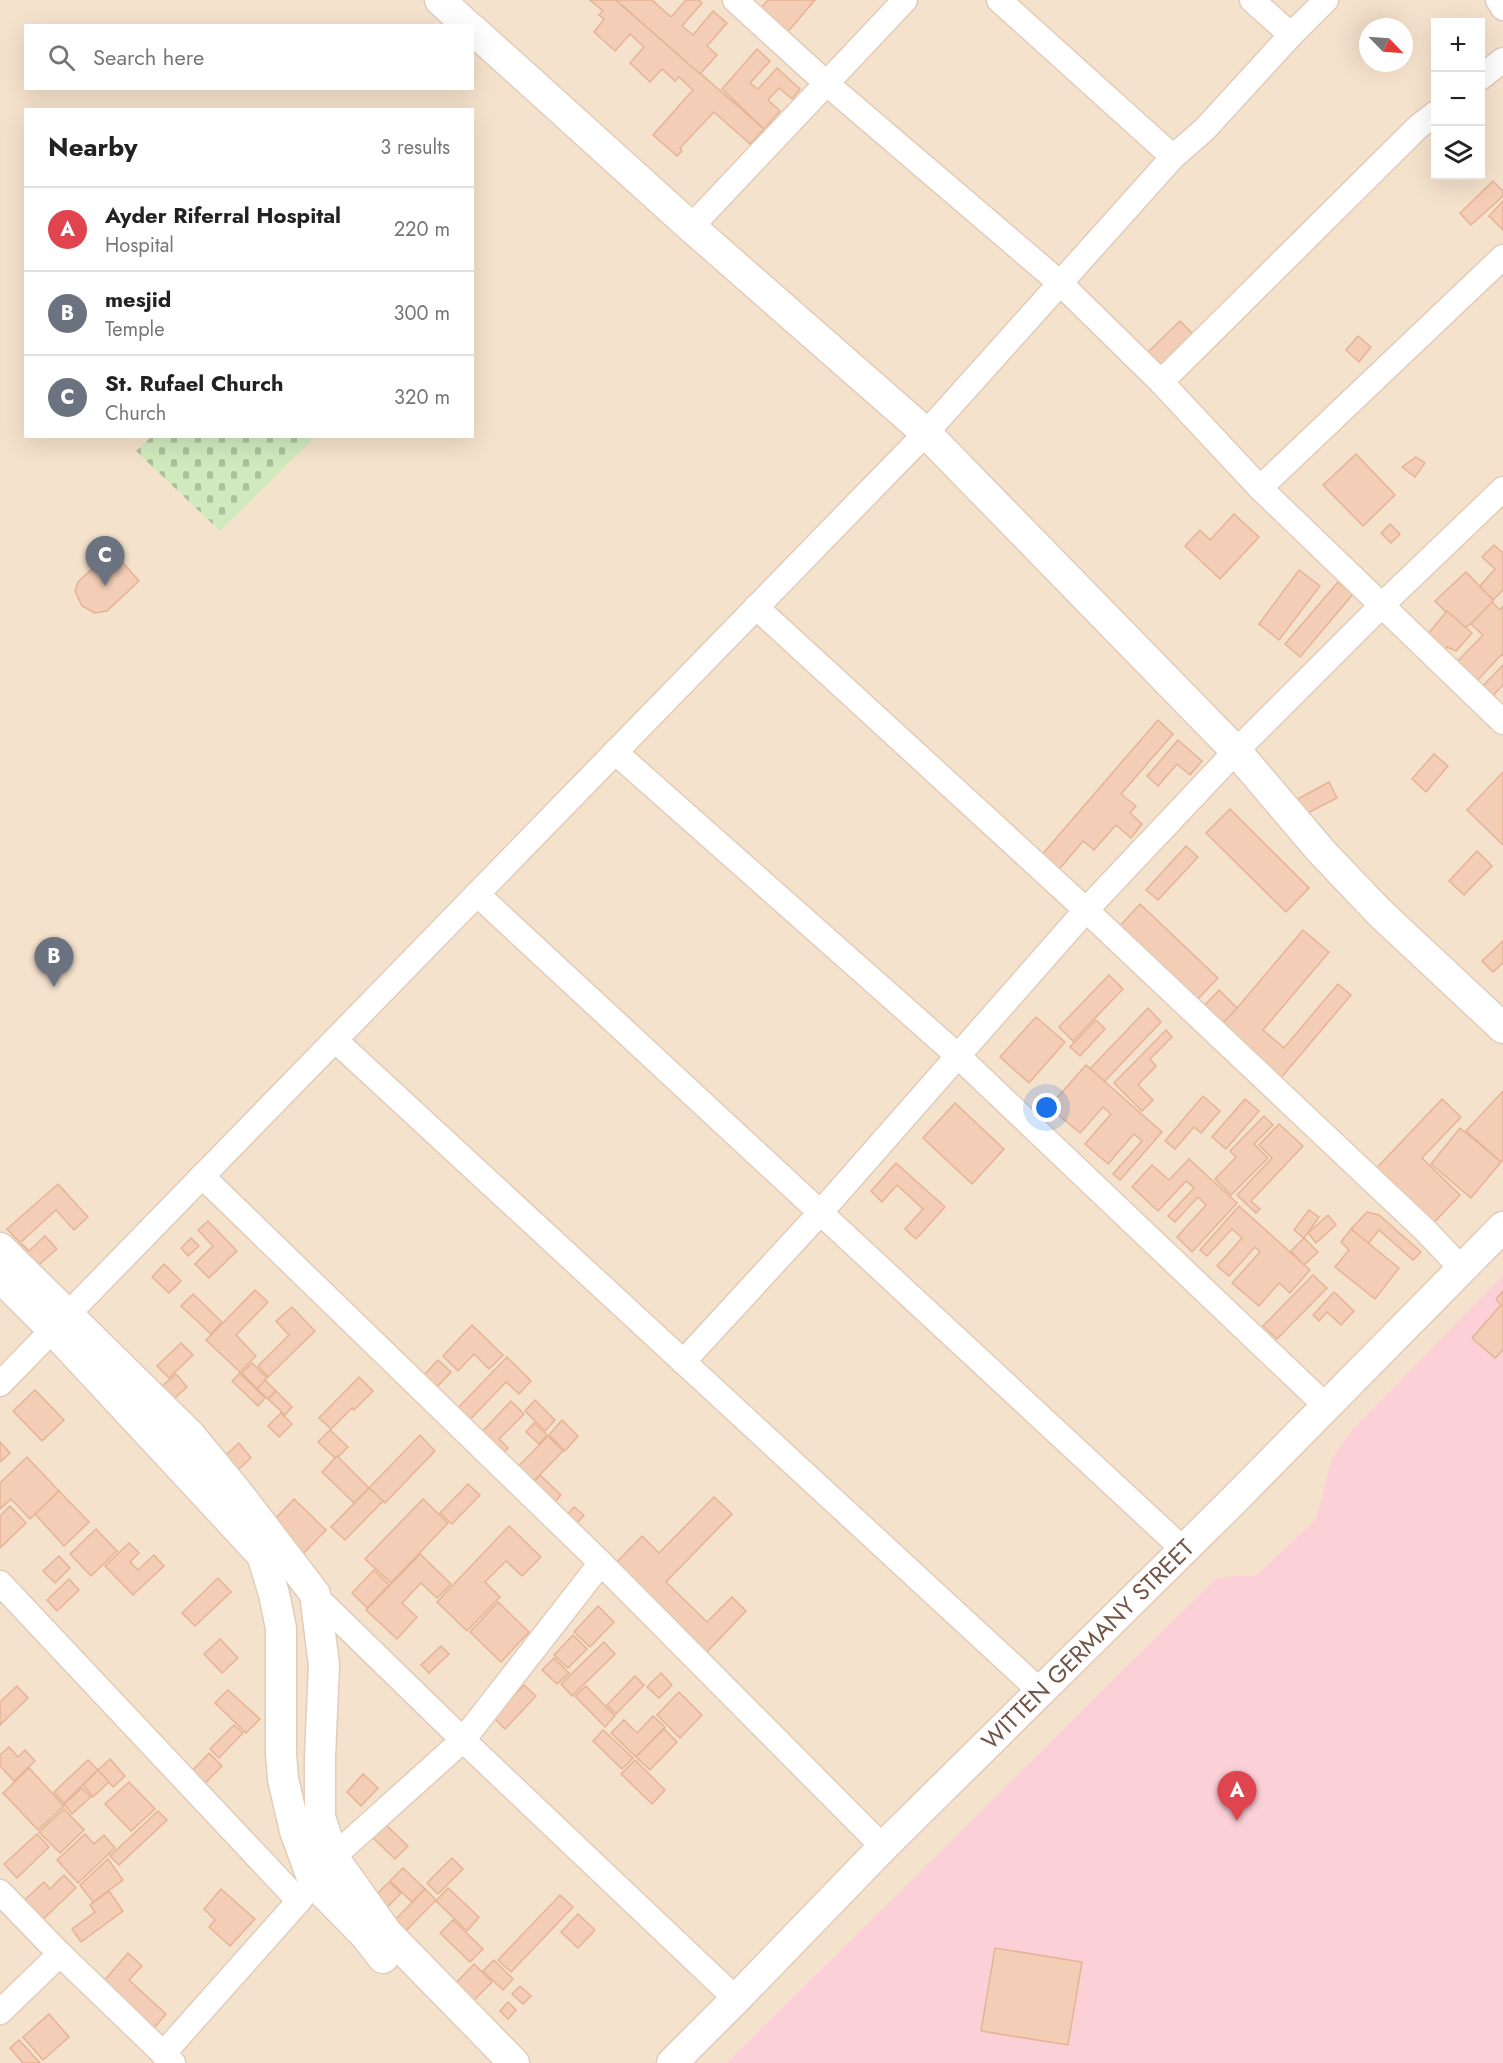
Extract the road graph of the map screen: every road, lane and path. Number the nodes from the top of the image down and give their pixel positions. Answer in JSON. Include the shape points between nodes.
{"nodes":[{"id":1,"x":440,"y":0,"type":"edge"},
{"id":2,"x":735,"y":0,"type":"edge"},
{"id":3,"x":905,"y":0,"type":"edge"},
{"id":4,"x":999,"y":0,"type":"edge"},
{"id":5,"x":1252,"y":0,"type":"edge"},
{"id":6,"x":1326,"y":0,"type":"edge"},
{"id":7,"x":1498,"y":0,"type":"edge"},
{"id":8,"x":1503,"y":8,"type":"edge"},
{"id":9,"x":466,"y":24,"type":"edge"},
{"id":10,"x":474,"y":31,"type":"edge"},
{"id":11,"x":1291,"y":35,"type":"junction"},
{"id":12,"x":1503,"y":60,"type":"edge"},
{"id":13,"x":1485,"y":74,"type":"edge"},
{"id":14,"x":826,"y":83,"type":"junction"},
{"id":15,"x":1431,"y":117,"type":"edge"},
{"id":16,"x":1173,"y":158,"type":"junction"},
{"id":17,"x":691,"y":226,"type":"junction"},
{"id":18,"x":1503,"y":257,"type":"edge"},
{"id":19,"x":1060,"y":284,"type":"junction"},
{"id":20,"x":1161,"y":382,"type":"junction"},
{"id":21,"x":926,"y":433,"type":"junction"},
{"id":22,"x":1260,"y":488,"type":"junction"},
{"id":23,"x":1499,"y":501,"type":"edge"},
{"id":24,"x":1382,"y":605,"type":"junction"},
{"id":25,"x":756,"y":607,"type":"junction"},
{"id":26,"x":1503,"y":722,"type":"edge"},
{"id":27,"x":1236,"y":751,"type":"junction"},
{"id":28,"x":615,"y":752,"type":"junction"},
{"id":29,"x":477,"y":894,"type":"junction"},
{"id":30,"x":1086,"y":910,"type":"junction"},
{"id":31,"x":1503,"y":1028,"type":"edge"},
{"id":32,"x":335,"y":1040,"type":"junction"},
{"id":33,"x":957,"y":1055,"type":"junction"},
{"id":34,"x":202,"y":1176,"type":"junction"},
{"id":35,"x":820,"y":1213,"type":"junction"},
{"id":36,"x":1503,"y":1227,"type":"edge"},
{"id":37,"x":0,"y":1248,"type":"edge"},
{"id":38,"x":1461,"y":1268,"type":"junction"},
{"id":39,"x":0,"y":1277,"type":"edge"},
{"id":40,"x":60,"y":1322,"type":"junction"},
{"id":41,"x":683,"y":1362,"type":"junction"},
{"id":42,"x":0,"y":1384,"type":"edge"},
{"id":43,"x":1326,"y":1406,"type":"junction"},
{"id":44,"x":1184,"y":1550,"type":"junction"},
{"id":45,"x":262,"y":1555,"type":"junction"},
{"id":46,"x":601,"y":1563,"type":"junction"},
{"id":47,"x":0,"y":1583,"type":"edge"},
{"id":48,"x":315,"y":1594,"type":"junction"},
{"id":49,"x":1040,"y":1691,"type":"junction"},
{"id":50,"x":463,"y":1740,"type":"junction"},
{"id":51,"x":883,"y":1847,"type":"junction"},
{"id":52,"x":333,"y":1857,"type":"junction"},
{"id":53,"x":0,"y":1892,"type":"edge"},
{"id":54,"x":306,"y":1892,"type":"junction"},
{"id":55,"x":60,"y":1954,"type":"junction"},
{"id":56,"x":736,"y":2000,"type":"junction"},
{"id":57,"x":0,"y":2012,"type":"edge"},
{"id":58,"x":168,"y":2058,"type":"edge"},
{"id":59,"x":486,"y":2063,"type":"edge"},
{"id":60,"x":514,"y":2063,"type":"edge"},
{"id":61,"x":672,"y":2063,"type":"edge"}],
"edges":[{"from":1,"to":9,"type":"street"},
{"from":2,"to":14,"type":"street"},
{"from":3,"to":14,"type":"street"},
{"from":4,"to":16,"type":"street"},
{"from":5,"to":11,"type":"street"},
{"from":6,"to":11,"type":"street"},
{"from":7,"to":8,"type":"street"},
{"from":10,"to":17,"type":"street"},
{"from":11,"to":16,"type":"street","via":[[1205,129]]},
{"from":12,"to":13,"type":"street"},
{"from":14,"to":17,"type":"street"},
{"from":14,"to":19,"type":"street"},
{"from":15,"to":20,"type":"street"},
{"from":16,"to":19,"type":"street"},
{"from":17,"to":21,"type":"street"},
{"from":18,"to":22,"type":"street"},
{"from":19,"to":20,"type":"street"},
{"from":19,"to":21,"type":"street"},
{"from":20,"to":22,"type":"street"},
{"from":21,"to":25,"type":"street"},
{"from":21,"to":27,"type":"street"},
{"from":22,"to":24,"type":"street"},
{"from":23,"to":24,"type":"street"},
{"from":24,"to":26,"type":"street"},
{"from":24,"to":27,"type":"street"},
{"from":25,"to":28,"type":"street"},
{"from":25,"to":30,"type":"street"},
{"from":27,"to":30,"type":"street"},
{"from":27,"to":31,"type":"street","via":[[1380,912]]},
{"from":28,"to":29,"type":"street"},
{"from":28,"to":33,"type":"street"},
{"from":29,"to":32,"type":"street"},
{"from":29,"to":35,"type":"street"},
{"from":30,"to":33,"type":"street"},
{"from":30,"to":38,"type":"street"},
{"from":32,"to":34,"type":"street"},
{"from":32,"to":41,"type":"street"},
{"from":33,"to":35,"type":"street"},
{"from":33,"to":43,"type":"street"},
{"from":34,"to":40,"type":"street"},
{"from":34,"to":46,"type":"street"},
{"from":35,"to":41,"type":"street"},
{"from":35,"to":44,"type":"street"},
{"from":36,"to":38,"type":"street","name":"WITTEN GERMANY STREET"},
{"from":37,"to":40,"type":"street"},
{"from":38,"to":43,"type":"street","name":"WITTEN GERMANY STREET"},
{"from":39,"to":40,"type":"street"},
{"from":40,"to":42,"type":"street"},
{"from":40,"to":45,"type":"street"},
{"from":40,"to":48,"type":"street","via":[[190,1435]]},
{"from":41,"to":49,"type":"street"},
{"from":43,"to":44,"type":"street","name":"WITTEN GERMANY STREET"},
{"from":44,"to":49,"type":"street","name":"WITTEN GERMANY STREET"},
{"from":45,"to":48,"type":"street"},
{"from":45,"to":54,"type":"street","via":[[281,1628],[283,1779]]},
{"from":46,"to":50,"type":"street"},
{"from":46,"to":51,"type":"street"},
{"from":47,"to":54,"type":"street"},
{"from":48,"to":50,"type":"street"},
{"from":48,"to":52,"type":"street","via":[[324,1665],[320,1817]]},
{"from":49,"to":51,"type":"street","name":"WITTEN GERMANY STREET"},
{"from":50,"to":52,"type":"street"},
{"from":50,"to":56,"type":"street"},
{"from":51,"to":56,"type":"street","name":"WITTEN GERMANY STREET"},
{"from":52,"to":54,"type":"street"},
{"from":52,"to":60,"type":"street","via":[[387,1933]]},
{"from":53,"to":55,"type":"street"},
{"from":54,"to":58,"type":"street"},
{"from":54,"to":59,"type":"street","via":[[366,1936]]},
{"from":55,"to":57,"type":"street"},
{"from":55,"to":58,"type":"street"},
{"from":56,"to":61,"type":"street","name":"WITTEN GERMANY STREET"}]}
